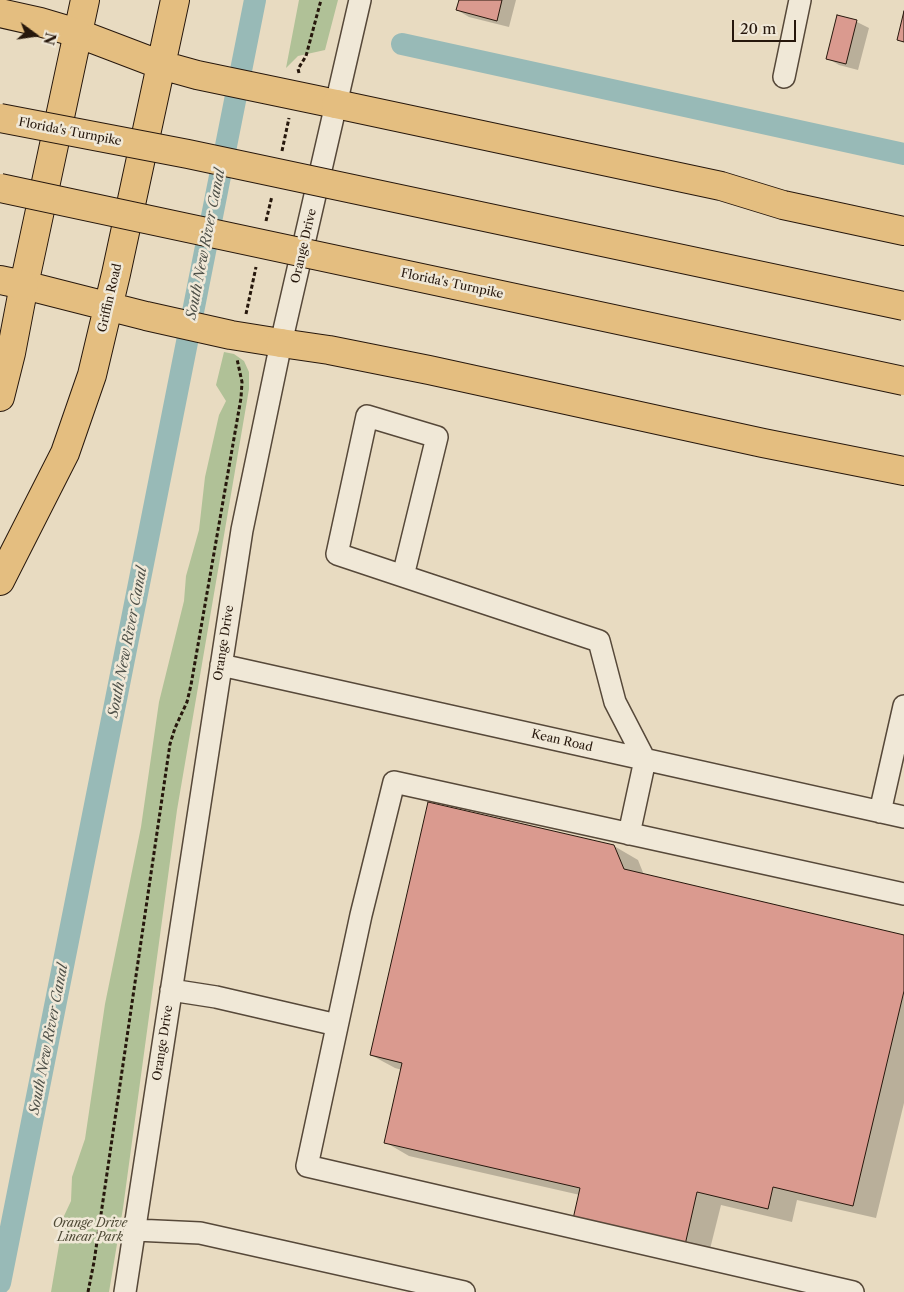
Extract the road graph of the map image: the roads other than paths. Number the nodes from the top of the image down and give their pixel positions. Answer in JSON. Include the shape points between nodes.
{"nodes":[{"id":1,"x":85,"y":0,"type":"edge"},
{"id":2,"x":175,"y":0,"type":"edge"},
{"id":3,"x":360,"y":0,"type":"edge"},
{"id":4,"x":800,"y":0,"type":"edge"},
{"id":5,"x":0,"y":13,"type":"edge"},
{"id":6,"x":77,"y":33,"type":"junction"},
{"id":7,"x":161,"y":65,"type":"junction"},
{"id":8,"x":784,"y":77,"type":"dead end"},
{"id":9,"x":336,"y":104,"type":"junction"},
{"id":10,"x":0,"y":118,"type":"edge"},
{"id":11,"x":0,"y":188,"type":"edge"},
{"id":12,"x":904,"y":231,"type":"edge"},
{"id":13,"x":12,"y":282,"type":"edge"},
{"id":14,"x":904,"y":306,"type":"edge"},
{"id":15,"x":108,"y":307,"type":"junction"},
{"id":16,"x":281,"y":343,"type":"junction"},
{"id":17,"x":904,"y":381,"type":"edge"},
{"id":18,"x":0,"y":397,"type":"edge"},
{"id":19,"x":904,"y":471,"type":"edge"},
{"id":20,"x":403,"y":576,"type":"junction"},
{"id":21,"x":0,"y":581,"type":"edge"},
{"id":22,"x":221,"y":665,"type":"junction"},
{"id":23,"x":904,"y":706,"type":"edge"},
{"id":24,"x":645,"y":760,"type":"junction"},
{"id":25,"x":880,"y":812,"type":"junction"},
{"id":26,"x":904,"y":817,"type":"edge"},
{"id":27,"x":629,"y":834,"type":"junction"},
{"id":28,"x":904,"y":894,"type":"edge"},
{"id":29,"x":171,"y":990,"type":"junction"},
{"id":30,"x":337,"y":1025,"type":"junction"},
{"id":31,"x":135,"y":1230,"type":"junction"},
{"id":32,"x":125,"y":1292,"type":"edge"},
{"id":33,"x":464,"y":1292,"type":"edge"},
{"id":34,"x":853,"y":1292,"type":"edge"}],
"edges":[{"from":1,"to":6,"type":"main road"},
{"from":2,"to":7,"type":"main road","name":"Griffin Road"},
{"from":3,"to":9,"type":"street","name":"Orange Drive"},
{"from":4,"to":8,"type":"street"},
{"from":5,"to":6,"type":"main road"},
{"from":6,"to":7,"type":"main road"},
{"from":6,"to":13,"type":"main road"},
{"from":7,"to":9,"type":"main road","via":[[286,103]]},
{"from":7,"to":15,"type":"main road","name":"Griffin Road"},
{"from":9,"to":12,"type":"main road","via":[[720,186],[783,205]]},
{"from":9,"to":16,"type":"street","name":"Orange Drive"},
{"from":10,"to":14,"type":"main road","name":"Florida's Turnpike","bridge":true,"via":[[198,156]]},
{"from":11,"to":17,"type":"main road","name":"Florida's Turnpike","bridge":true},
{"from":13,"to":15,"type":"main road"},
{"from":13,"to":18,"type":"main road","via":[[11,353]]},
{"from":15,"to":16,"type":"main road","via":[[237,338]]},
{"from":15,"to":21,"type":"main road","name":"Griffin Road","via":[[92,375],[65,453]]},
{"from":16,"to":19,"type":"main road","via":[[429,370]]},
{"from":16,"to":22,"type":"street","name":"Orange Drive","via":[[242,530]]},
{"from":20,"to":20,"type":"street","via":[[437,437],[367,416],[337,554]]},
{"from":20,"to":24,"type":"street","via":[[599,640],[615,702]]},
{"from":22,"to":24,"type":"street","name":"Kean Road"},
{"from":22,"to":29,"type":"street","name":"Orange Drive"},
{"from":23,"to":25,"type":"street"},
{"from":24,"to":25,"type":"street","name":"Kean Road"},
{"from":24,"to":27,"type":"street"},
{"from":25,"to":26,"type":"street","name":"Kean Road"},
{"from":27,"to":28,"type":"street"},
{"from":27,"to":30,"type":"street","via":[[394,782]]},
{"from":29,"to":30,"type":"street"},
{"from":29,"to":31,"type":"street","name":"Orange Drive"},
{"from":30,"to":34,"type":"street","via":[[307,1166]]},
{"from":31,"to":32,"type":"street","name":"Orange Drive"},
{"from":31,"to":33,"type":"street","via":[[200,1233]]}]}
